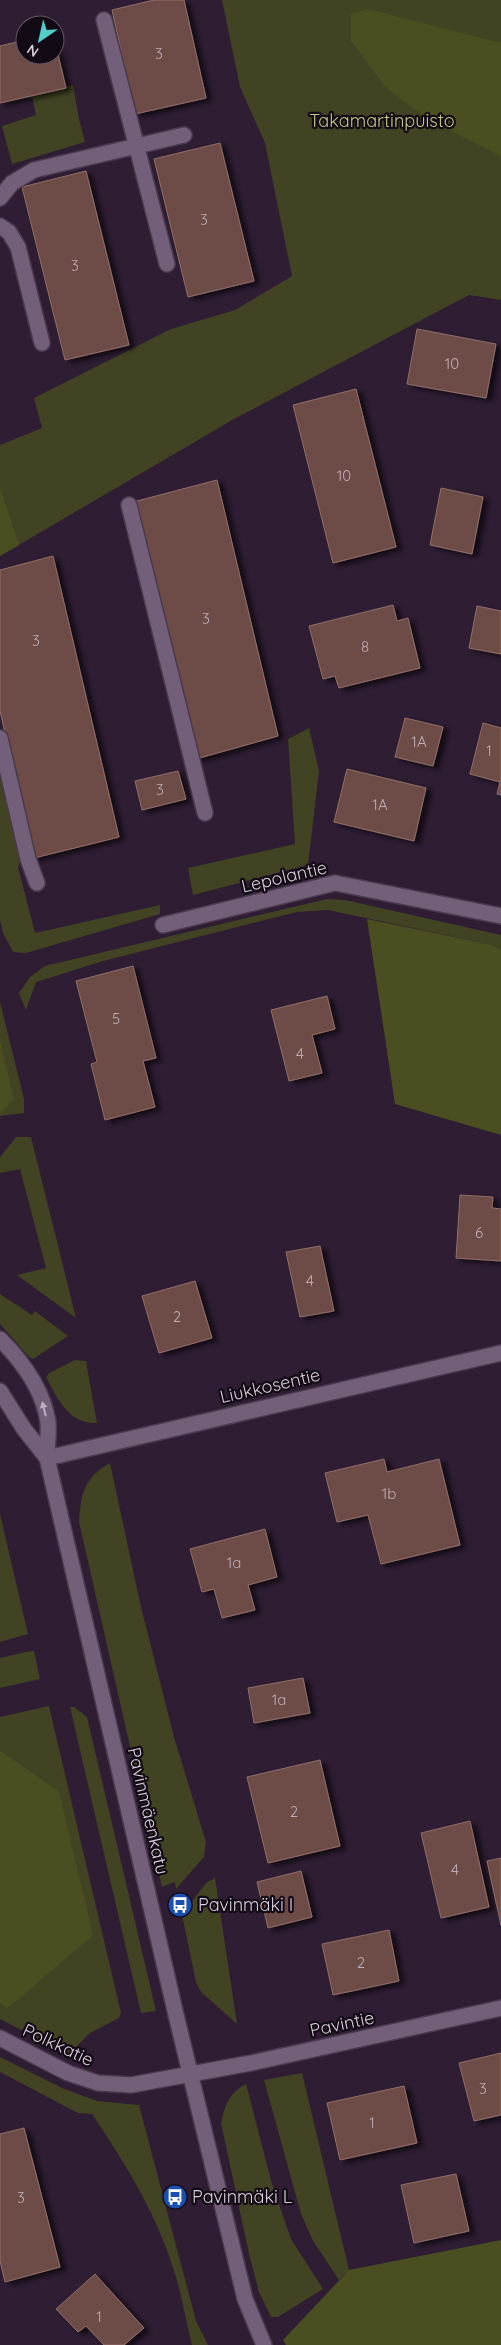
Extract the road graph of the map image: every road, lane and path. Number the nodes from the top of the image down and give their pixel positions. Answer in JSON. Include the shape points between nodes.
{"nodes":[{"id":1,"x":104,"y":20,"type":"dead end"},
{"id":2,"x":184,"y":135,"type":"dead end"},
{"id":3,"x":136,"y":146,"type":"junction"},
{"id":4,"x":0,"y":198,"type":"edge"},
{"id":5,"x":0,"y":226,"type":"edge"},
{"id":6,"x":167,"y":264,"type":"dead end"},
{"id":7,"x":42,"y":343,"type":"dead end"},
{"id":8,"x":129,"y":505,"type":"dead end"},
{"id":9,"x":0,"y":738,"type":"edge"},
{"id":10,"x":205,"y":813,"type":"dead end"},
{"id":11,"x":37,"y":883,"type":"dead end"},
{"id":12,"x":501,"y":916,"type":"edge"},
{"id":13,"x":163,"y":925,"type":"dead end"},
{"id":14,"x":0,"y":1340,"type":"edge"},
{"id":15,"x":501,"y":1353,"type":"edge"},
{"id":16,"x":0,"y":1391,"type":"edge"},
{"id":17,"x":47,"y":1458,"type":"junction"},
{"id":18,"x":501,"y":2008,"type":"edge"},
{"id":19,"x":0,"y":2038,"type":"edge"},
{"id":20,"x":191,"y":2075,"type":"junction"},
{"id":21,"x":264,"y":2345,"type":"edge"}],
"edges":[{"from":1,"to":3,"type":"street"},
{"from":2,"to":3,"type":"street"},
{"from":3,"to":4,"type":"street","via":[[34,170],[12,183]]},
{"from":3,"to":6,"type":"street"},
{"from":5,"to":7,"type":"street","via":[[9,232],[18,247]]},
{"from":8,"to":10,"type":"street"},
{"from":9,"to":11,"type":"street","via":[[28,859]]},
{"from":12,"to":13,"type":"street","name":"Lepolantie","via":[[335,884]]},
{"from":17,"to":14,"type":"street","name":"Pavinmäenkatu","one_way":true,"via":[[48,1423],[41,1396],[29,1373]]},
{"from":15,"to":17,"type":"street","name":"Liukkosentie"},
{"from":16,"to":17,"type":"street","name":"Pavinmäenkatu"},
{"from":17,"to":20,"type":"street","name":"Pavinmäenkatu"},
{"from":18,"to":20,"type":"street","name":"Pavintie"},
{"from":19,"to":20,"type":"street","name":"Polkkatie","via":[[68,2073],[98,2083],[131,2085]]},
{"from":20,"to":21,"type":"street","name":"Pavinmäenkatu","via":[[244,2299]]}]}
